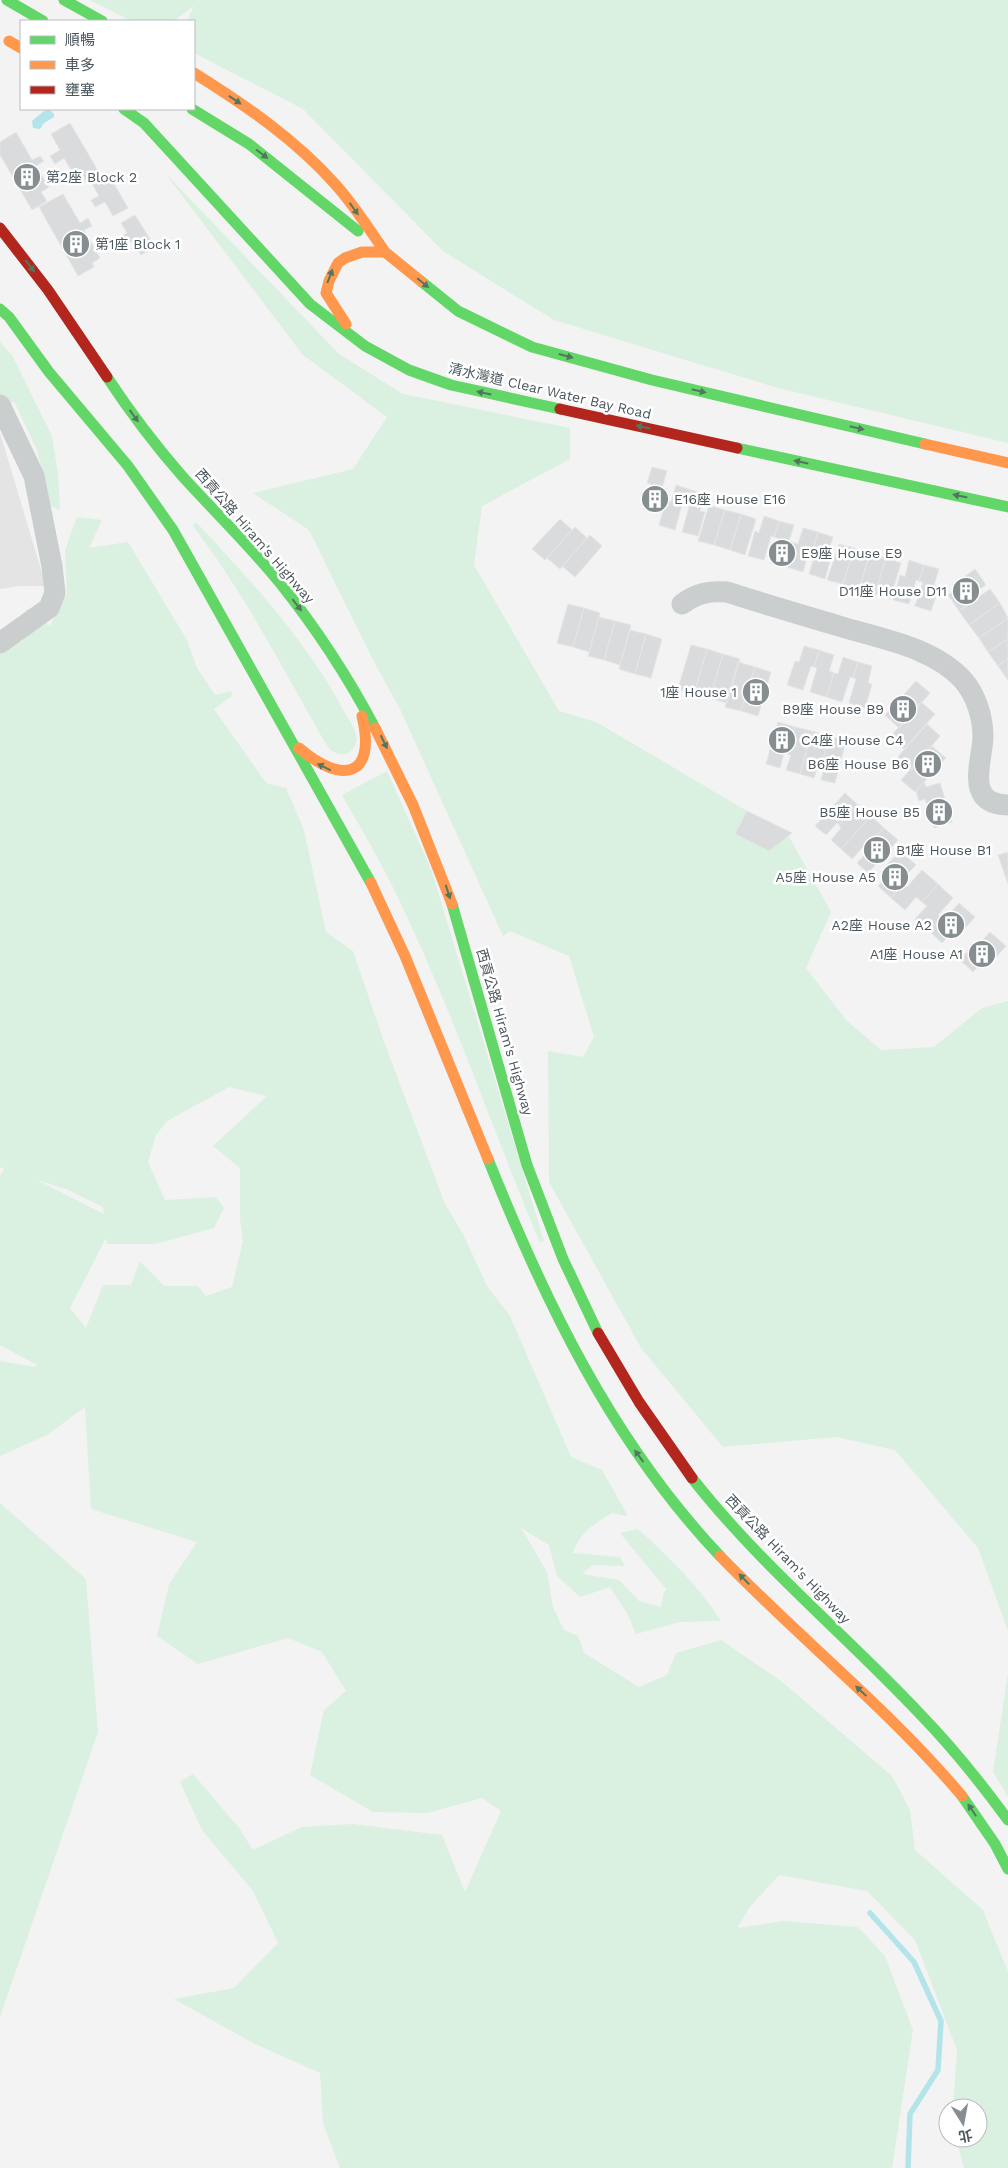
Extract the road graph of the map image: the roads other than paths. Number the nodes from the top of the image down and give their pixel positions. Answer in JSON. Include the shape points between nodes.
{"nodes":[{"id":1,"x":7,"y":0,"type":"edge"},
{"id":2,"x":64,"y":0,"type":"edge"},
{"id":3,"x":41,"y":20,"type":"edge"},
{"id":4,"x":100,"y":20,"type":"edge"},
{"id":5,"x":3,"y":39,"type":"edge"},
{"id":6,"x":20,"y":48,"type":"edge"},
{"id":7,"x":195,"y":74,"type":"edge"},
{"id":8,"x":126,"y":110,"type":"edge"},
{"id":9,"x":194,"y":110,"type":"edge"},
{"id":10,"x":0,"y":228,"type":"edge"},
{"id":11,"x":385,"y":252,"type":"junction"},
{"id":12,"x":35,"y":292,"type":"dead end"},
{"id":13,"x":3,"y":311,"type":"edge"},
{"id":14,"x":365,"y":346,"type":"junction"},
{"id":15,"x":106,"y":377,"type":"junction"},
{"id":16,"x":0,"y":405,"type":"edge"},
{"id":17,"x":1008,"y":463,"type":"edge"},
{"id":18,"x":1008,"y":507,"type":"edge"},
{"id":19,"x":682,"y":604,"type":"dead end"},
{"id":20,"x":0,"y":643,"type":"edge"},
{"id":21,"x":344,"y":673,"type":"junction"},
{"id":22,"x":290,"y":739,"type":"junction"},
{"id":23,"x":1008,"y":804,"type":"edge"},
{"id":24,"x":1008,"y":1820,"type":"edge"},
{"id":25,"x":1008,"y":1867,"type":"edge"}],
"edges":[{"from":1,"to":3,"type":"main road"},
{"from":2,"to":4,"type":"main road"},
{"from":5,"to":6,"type":"main road"},
{"from":7,"to":11,"type":"main road","one_way":true,"via":[[295,145],[335,184]]},
{"from":8,"to":14,"type":"main road","name":"清水灣道 Clear Water Bay Road","via":[[144,122],[310,304]]},
{"from":9,"to":11,"type":"main road","one_way":true,"via":[[249,144]]},
{"from":10,"to":15,"type":"main road","name":"西貢公路 Hiram's Highway","one_way":true,"via":[[76,329]]},
{"from":14,"to":11,"type":"main road","one_way":true,"via":[[343,321],[326,294],[328,280],[338,262],[346,256]]},
{"from":11,"to":17,"type":"main road","one_way":true,"via":[[458,311],[532,347],[652,380]]},
{"from":12,"to":15,"type":"main road"},
{"from":13,"to":22,"type":"main road","via":[[128,466],[173,530]]},
{"from":18,"to":14,"type":"main road","name":"清水灣道 Clear Water Bay Road","one_way":true,"via":[[451,385],[409,370]]},
{"from":15,"to":21,"type":"main road","name":"西貢公路 Hiram's Highway","one_way":true,"via":[[168,460],[278,581]]},
{"from":16,"to":20,"type":"street","via":[[34,476],[55,593],[49,608]]},
{"from":19,"to":23,"type":"street","via":[[695,594],[727,592],[901,645],[944,664],[965,683],[978,708],[983,737],[977,773],[981,792],[997,804]]},
{"from":21,"to":22,"type":"main road","one_way":true,"via":[[364,723],[368,749],[364,760],[344,772],[331,771],[307,757]]},
{"from":21,"to":24,"type":"main road","name":"西貢公路 Hiram's Highway","one_way":true,"via":[[374,722],[431,846],[458,922],[518,1137],[544,1211],[588,1313],[623,1377],[666,1443],[720,1513],[759,1556],[927,1720],[977,1777]]},
{"from":25,"to":22,"type":"main road","one_way":true,"via":[[967,1801],[920,1748],[754,1590],[698,1532],[639,1456],[594,1386],[528,1256],[396,934],[369,878]]}]}
